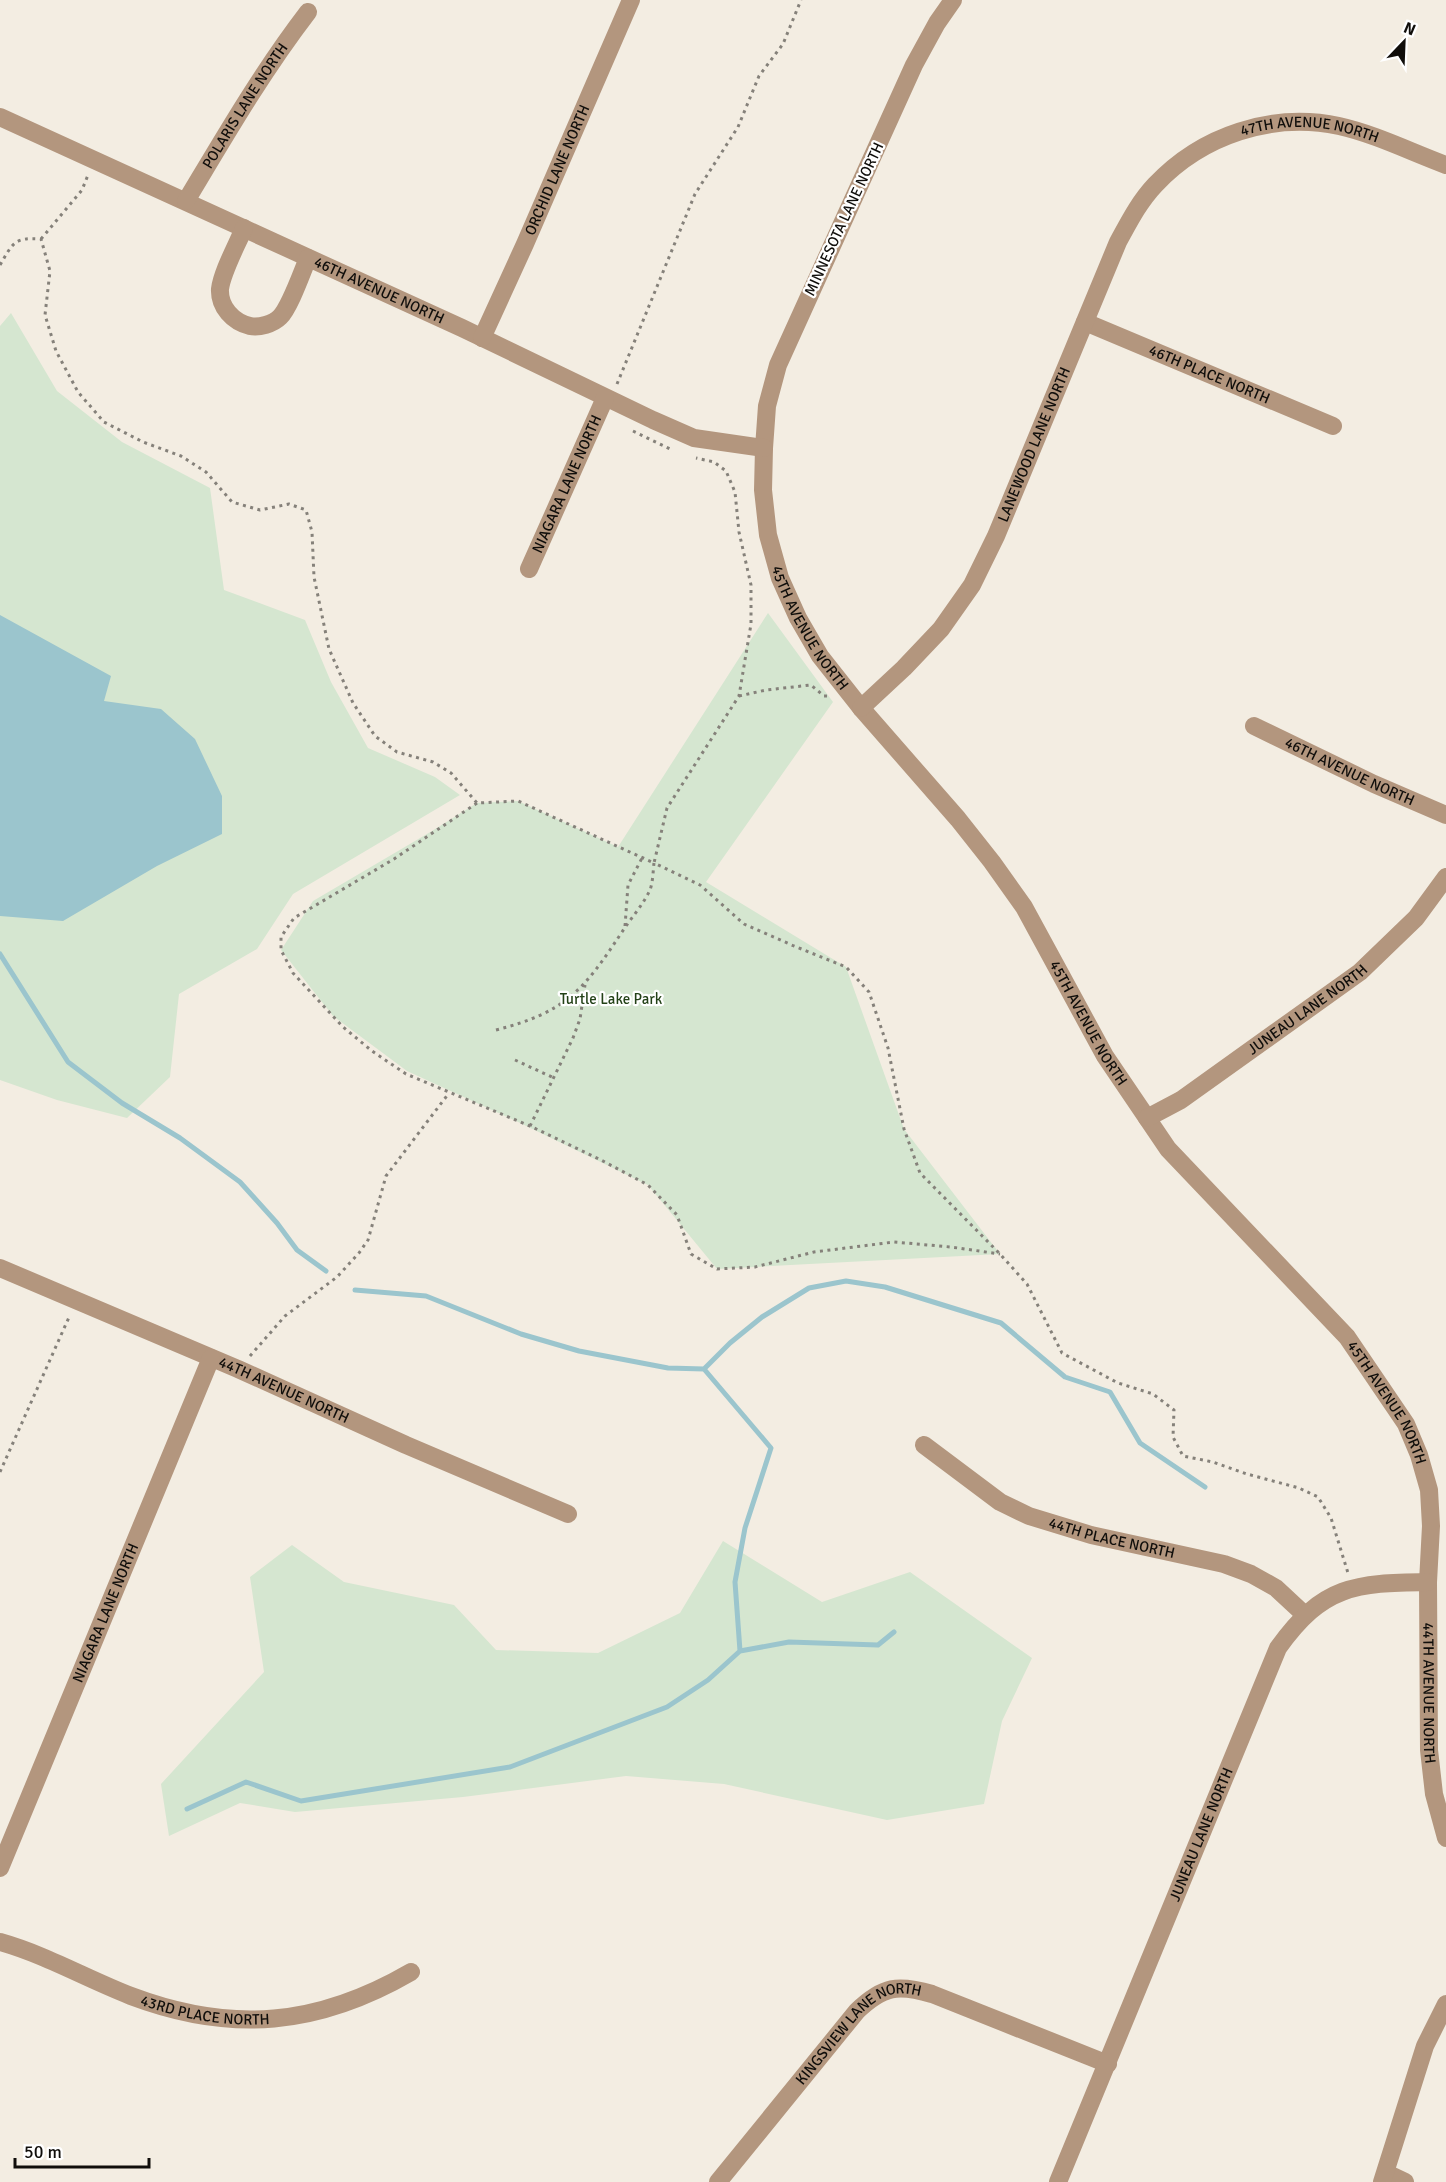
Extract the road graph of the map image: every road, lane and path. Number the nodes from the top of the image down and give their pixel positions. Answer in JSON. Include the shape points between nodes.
{"nodes":[{"id":1,"x":631,"y":0,"type":"edge"},
{"id":2,"x":801,"y":0,"type":"edge"},
{"id":3,"x":953,"y":0,"type":"edge"},
{"id":4,"x":308,"y":12,"type":"dead end"},
{"id":5,"x":0,"y":117,"type":"edge"},
{"id":6,"x":95,"y":160,"type":"junction"},
{"id":7,"x":1177,"y":163,"type":"joint"},
{"id":8,"x":1446,"y":165,"type":"edge"},
{"id":9,"x":186,"y":201,"type":"junction"},
{"id":10,"x":244,"y":228,"type":"junction"},
{"id":11,"x":41,"y":240,"type":"junction"},
{"id":12,"x":309,"y":258,"type":"junction"},
{"id":13,"x":0,"y":265,"type":"edge"},
{"id":14,"x":1085,"y":322,"type":"junction"},
{"id":15,"x":482,"y":338,"type":"junction"},
{"id":16,"x":612,"y":401,"type":"junction"},
{"id":17,"x":1333,"y":426,"type":"dead end"},
{"id":18,"x":764,"y":448,"type":"junction"},
{"id":19,"x":673,"y":450,"type":"dead end"},
{"id":20,"x":689,"y":456,"type":"dead end"},
{"id":21,"x":529,"y":569,"type":"dead end"},
{"id":22,"x":847,"y":691,"type":"junction"},
{"id":23,"x":739,"y":696,"type":"junction"},
{"id":24,"x":861,"y":708,"type":"junction"},
{"id":25,"x":1254,"y":726,"type":"dead end"},
{"id":26,"x":477,"y":803,"type":"junction"},
{"id":27,"x":1446,"y":815,"type":"edge"},
{"id":28,"x":642,"y":858,"type":"junction"},
{"id":29,"x":654,"y":863,"type":"junction"},
{"id":30,"x":1446,"y":877,"type":"edge"},
{"id":31,"x":625,"y":927,"type":"junction"},
{"id":32,"x":585,"y":983,"type":"junction"},
{"id":33,"x":496,"y":1030,"type":"dead end"},
{"id":34,"x":515,"y":1060,"type":"dead end"},
{"id":35,"x":554,"y":1078,"type":"junction"},
{"id":36,"x":449,"y":1094,"type":"junction"},
{"id":37,"x":1147,"y":1118,"type":"junction"},
{"id":38,"x":530,"y":1126,"type":"junction"},
{"id":39,"x":1000,"y":1254,"type":"junction"},
{"id":40,"x":0,"y":1268,"type":"edge"},
{"id":41,"x":76,"y":1300,"type":"junction"},
{"id":42,"x":211,"y":1358,"type":"junction"},
{"id":43,"x":238,"y":1369,"type":"junction"},
{"id":44,"x":924,"y":1446,"type":"dead end"},
{"id":45,"x":0,"y":1472,"type":"edge"},
{"id":46,"x":568,"y":1514,"type":"dead end"},
{"id":47,"x":1428,"y":1582,"type":"junction"},
{"id":48,"x":1352,"y":1588,"type":"junction"},
{"id":49,"x":1305,"y":1615,"type":"junction"},
{"id":50,"x":1446,"y":1838,"type":"edge"},
{"id":51,"x":0,"y":1868,"type":"edge"},
{"id":52,"x":0,"y":1942,"type":"edge"},
{"id":53,"x":411,"y":1972,"type":"dead end"},
{"id":54,"x":1446,"y":2004,"type":"edge"},
{"id":55,"x":1108,"y":2064,"type":"junction"},
{"id":56,"x":1384,"y":2177,"type":"edge"},
{"id":57,"x":718,"y":2182,"type":"edge"},
{"id":58,"x":1058,"y":2182,"type":"edge"},
{"id":59,"x":1405,"y":2182,"type":"edge"}],
"edges":[{"from":1,"to":15,"type":"street","name":"ORCHID LANE NORTH"},
{"from":2,"to":16,"type":"path","via":[[783,44],[759,76],[738,127],[695,194]]},
{"from":3,"to":18,"type":"street","name":"MINNESOTA LANE NORTH","via":[[914,65],[778,365],[767,406]]},
{"from":4,"to":9,"type":"street","name":"POLARIS LANE NORTH","via":[[238,112]]},
{"from":5,"to":6,"type":"street","name":"46TH AVENUE NORTH"},
{"from":6,"to":9,"type":"street","name":"46TH AVENUE NORTH"},
{"from":6,"to":11,"type":"path","via":[[82,190]]},
{"from":7,"to":8,"type":"street","name":"47TH AVENUE NORTH","via":[[1238,131],[1305,121],[1340,126]]},
{"from":7,"to":14,"type":"street","name":"LANEWOOD LANE NORTH","via":[[1133,213]]},
{"from":9,"to":10,"type":"street","name":"46TH AVENUE NORTH"},
{"from":10,"to":12,"type":"street","name":"46TH AVENUE NORTH"},
{"from":10,"to":12,"type":"street","via":[[220,290],[230,316],[240,324],[255,327],[280,317]]},
{"from":11,"to":13,"type":"path","via":[[27,238],[13,244]]},
{"from":11,"to":26,"type":"path","via":[[50,271],[45,315],[56,351],[78,392],[104,422],[181,456],[206,472],[232,502],[260,510],[289,504],[306,510],[312,532],[314,577],[329,649],[353,703],[375,736],[397,752],[433,762],[451,774]]},
{"from":12,"to":15,"type":"street","name":"46TH AVENUE NORTH"},
{"from":14,"to":17,"type":"street","name":"46TH PLACE NORTH"},
{"from":14,"to":24,"type":"street","name":"LANEWOOD LANE NORTH","via":[[996,537],[972,585],[941,629]]},
{"from":15,"to":16,"type":"street","name":"46TH AVENUE NORTH"},
{"from":16,"to":18,"type":"street","name":"46TH AVENUE NORTH","via":[[694,438]]},
{"from":16,"to":19,"type":"path","via":[[627,428]]},
{"from":16,"to":21,"type":"street","name":"NIAGARA LANE NORTH"},
{"from":18,"to":22,"type":"street","name":"45TH AVENUE NORTH","via":[[768,535],[780,578],[820,656]]},
{"from":20,"to":23,"type":"path","via":[[714,462],[726,471],[735,492],[751,585],[751,624]]},
{"from":22,"to":23,"type":"path","via":[[824,696],[811,685]]},
{"from":22,"to":24,"type":"street","name":"45TH AVENUE NORTH"},
{"from":23,"to":29,"type":"path","via":[[667,808]]},
{"from":24,"to":37,"type":"street","name":"45TH AVENUE NORTH","via":[[958,819],[1024,907],[1105,1056]]},
{"from":25,"to":27,"type":"street","name":"46TH AVENUE NORTH"},
{"from":26,"to":28,"type":"path","via":[[518,801]]},
{"from":26,"to":36,"type":"path","via":[[394,859],[294,918],[281,937],[281,950],[293,973],[343,1027],[406,1074]]},
{"from":28,"to":29,"type":"path"},
{"from":28,"to":31,"type":"path","via":[[628,885]]},
{"from":29,"to":31,"type":"path","via":[[651,888]]},
{"from":29,"to":39,"type":"path","via":[[700,885],[744,924],[846,967],[869,992],[888,1048],[904,1129],[920,1173]]},
{"from":30,"to":37,"type":"street","name":"JUNEAU LANE NORTH","via":[[1416,918],[1360,972],[1181,1100]]},
{"from":31,"to":32,"type":"path"},
{"from":32,"to":33,"type":"path","via":[[547,1014]]},
{"from":32,"to":35,"type":"path","via":[[580,1019]]},
{"from":34,"to":35,"type":"path"},
{"from":35,"to":38,"type":"path"},
{"from":36,"to":38,"type":"path"},
{"from":36,"to":43,"type":"path","via":[[386,1176],[368,1240],[360,1253],[337,1277],[285,1316]]},
{"from":37,"to":47,"type":"street","name":"45TH AVENUE NORTH","via":[[1168,1149],[1347,1337],[1406,1424],[1429,1490]]},
{"from":38,"to":39,"type":"path","via":[[648,1185],[677,1215],[691,1254],[717,1269],[755,1267],[814,1252],[894,1242]]},
{"from":39,"to":48,"type":"path","via":[[1027,1284],[1062,1353],[1118,1383],[1153,1394],[1173,1410],[1173,1437],[1184,1456],[1299,1488],[1318,1497],[1331,1518]]},
{"from":40,"to":41,"type":"street","name":"44TH AVENUE NORTH"},
{"from":41,"to":42,"type":"street","name":"44TH AVENUE NORTH"},
{"from":41,"to":45,"type":"path"},
{"from":42,"to":43,"type":"street","name":"44TH AVENUE NORTH"},
{"from":42,"to":51,"type":"street","name":"NIAGARA LANE NORTH"},
{"from":43,"to":46,"type":"street","name":"44TH AVENUE NORTH"},
{"from":44,"to":49,"type":"street","name":"44TH PLACE NORTH","via":[[1000,1502],[1029,1516],[1091,1535],[1224,1564],[1276,1588]]},
{"from":47,"to":48,"type":"street","name":"JUNEAU LANE NORTH"},
{"from":47,"to":50,"type":"street","name":"44TH AVENUE NORTH","via":[[1429,1750],[1434,1794]]},
{"from":48,"to":49,"type":"street","name":"JUNEAU LANE NORTH","via":[[1326,1598]]},
{"from":49,"to":55,"type":"street","name":"JUNEAU LANE NORTH","via":[[1278,1648],[1267,1670]]},
{"from":52,"to":53,"type":"street","name":"43RD PLACE NORTH","via":[[131,1996],[213,2019],[298,2017],[369,1995]]},
{"from":54,"to":56,"type":"street","via":[[1425,2046]]},
{"from":55,"to":57,"type":"street","name":"KINGSVIEW LANE NORTH","via":[[932,1994],[912,1988],[891,1989],[872,1997],[857,2011]]},
{"from":55,"to":58,"type":"street","name":"JUNEAU LANE NORTH"},
{"from":56,"to":59,"type":"street"}]}
